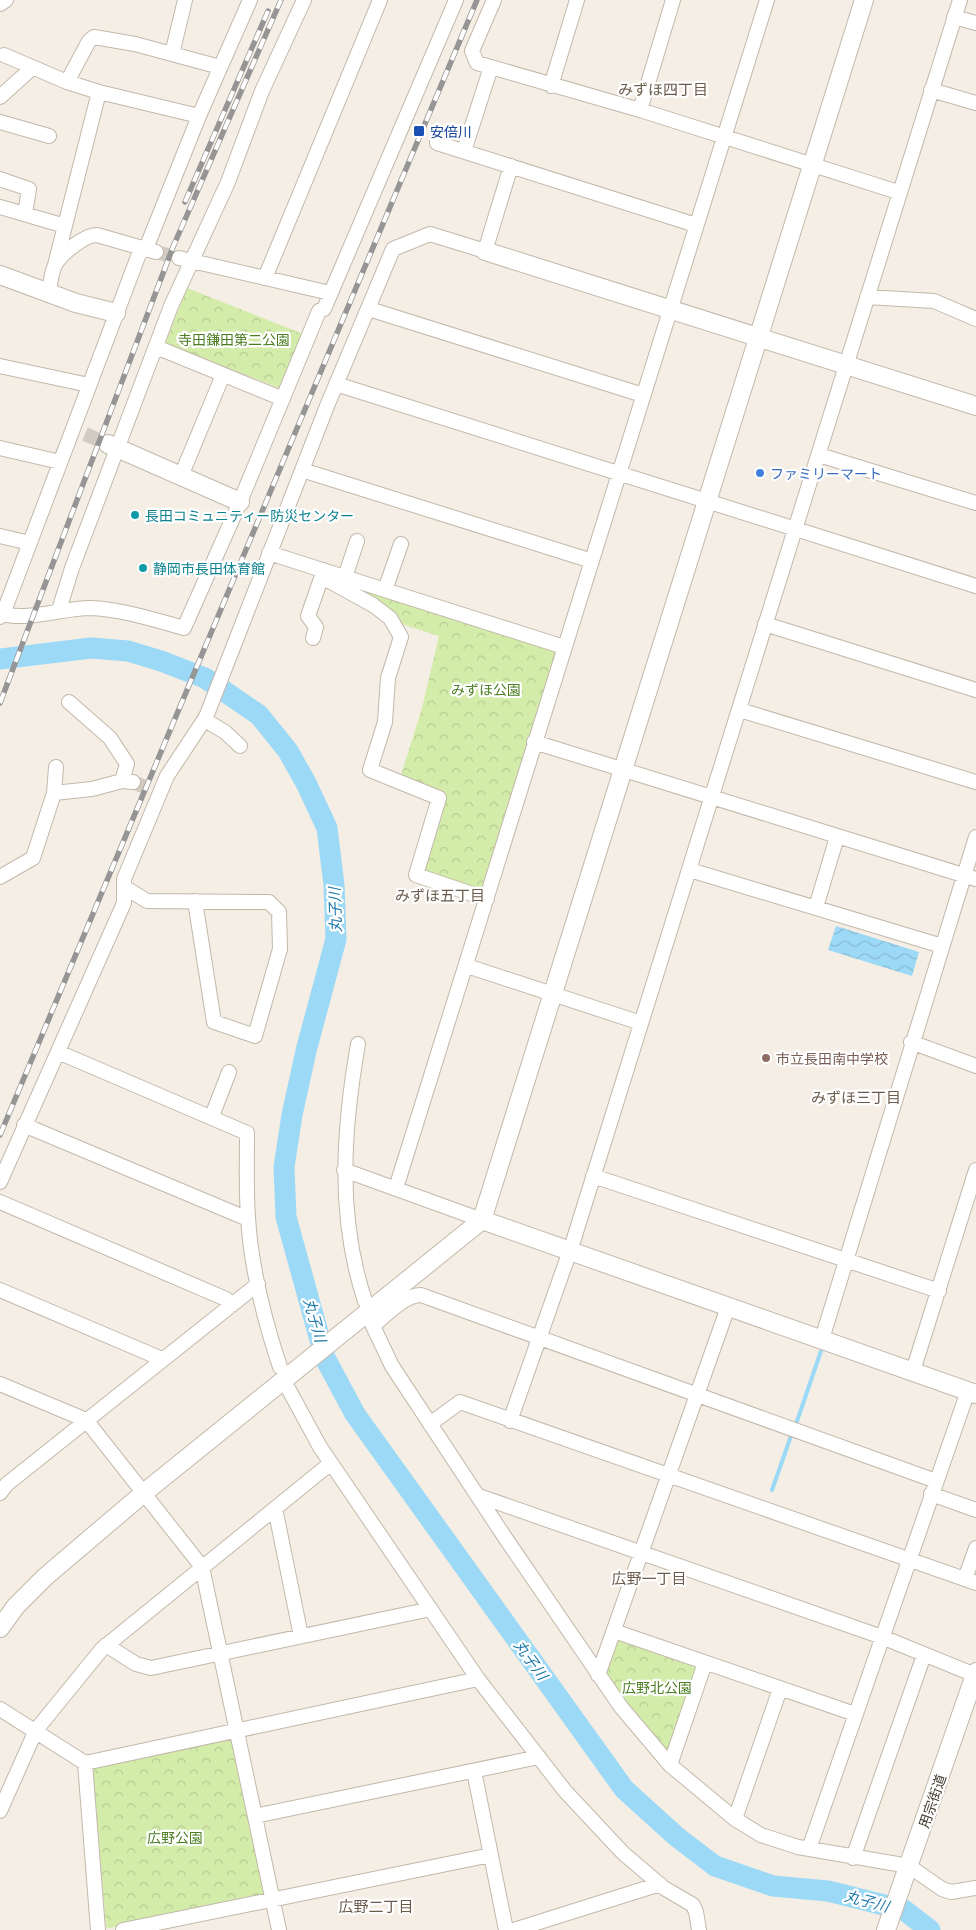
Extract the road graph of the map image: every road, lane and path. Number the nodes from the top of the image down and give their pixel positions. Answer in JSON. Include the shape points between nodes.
{"nodes":[{"id":1,"x":6,"y":0,"type":"edge"},
{"id":2,"x":185,"y":0,"type":"edge"},
{"id":3,"x":250,"y":0,"type":"edge"},
{"id":4,"x":304,"y":0,"type":"edge"},
{"id":5,"x":380,"y":0,"type":"edge"},
{"id":6,"x":456,"y":0,"type":"edge"},
{"id":7,"x":494,"y":0,"type":"edge"},
{"id":8,"x":673,"y":0,"type":"edge"},
{"id":9,"x":767,"y":0,"type":"edge"},
{"id":10,"x":864,"y":0,"type":"edge"},
{"id":11,"x":960,"y":0,"type":"edge"},
{"id":12,"x":576,"y":1,"type":"edge"},
{"id":13,"x":0,"y":4,"type":"edge"},
{"id":14,"x":954,"y":17,"type":"junction"},
{"id":15,"x":976,"y":23,"type":"edge"},
{"id":16,"x":172,"y":54,"type":"junction"},
{"id":17,"x":4,"y":55,"type":"dead end"},
{"id":18,"x":220,"y":67,"type":"junction"},
{"id":19,"x":32,"y":68,"type":"junction"},
{"id":20,"x":491,"y":68,"type":"junction"},
{"id":21,"x":67,"y":82,"type":"junction"},
{"id":22,"x":551,"y":86,"type":"junction"},
{"id":23,"x":931,"y":90,"type":"junction"},
{"id":24,"x":99,"y":92,"type":"junction"},
{"id":25,"x":0,"y":97,"type":"edge"},
{"id":26,"x":976,"y":103,"type":"edge"},
{"id":27,"x":640,"y":110,"type":"junction"},
{"id":28,"x":199,"y":116,"type":"junction"},
{"id":29,"x":0,"y":122,"type":"edge"},
{"id":30,"x":49,"y":136,"type":"dead end"},
{"id":31,"x":722,"y":137,"type":"junction"},
{"id":32,"x":437,"y":143,"type":"dead end"},
{"id":33,"x":464,"y":151,"type":"junction"},
{"id":34,"x":511,"y":166,"type":"junction"},
{"id":35,"x":812,"y":166,"type":"junction"},
{"id":36,"x":0,"y":179,"type":"edge"},
{"id":37,"x":898,"y":192,"type":"junction"},
{"id":38,"x":0,"y":207,"type":"edge"},
{"id":39,"x":25,"y":214,"type":"junction"},
{"id":40,"x":696,"y":225,"type":"junction"},
{"id":41,"x":65,"y":226,"type":"junction"},
{"id":42,"x":142,"y":249,"type":"junction"},
{"id":43,"x":485,"y":251,"type":"junction"},
{"id":44,"x":156,"y":252,"type":"tunnel mouth"},
{"id":45,"x":179,"y":258,"type":"tunnel mouth"},
{"id":46,"x":193,"y":262,"type":"junction"},
{"id":47,"x":55,"y":264,"type":"junction"},
{"id":48,"x":0,"y":275,"type":"edge"},
{"id":49,"x":265,"y":278,"type":"junction"},
{"id":50,"x":49,"y":293,"type":"junction"},
{"id":51,"x":330,"y":293,"type":"junction"},
{"id":52,"x":867,"y":297,"type":"junction"},
{"id":53,"x":369,"y":309,"type":"junction"},
{"id":54,"x":670,"y":310,"type":"junction"},
{"id":55,"x":116,"y":313,"type":"junction"},
{"id":56,"x":975,"y":316,"type":"edge"},
{"id":57,"x":758,"y":337,"type":"junction"},
{"id":58,"x":156,"y":346,"type":"junction"},
{"id":59,"x":846,"y":365,"type":"junction"},
{"id":60,"x":0,"y":366,"type":"edge"},
{"id":61,"x":223,"y":375,"type":"junction"},
{"id":62,"x":336,"y":384,"type":"junction"},
{"id":63,"x":89,"y":385,"type":"junction"},
{"id":64,"x":643,"y":395,"type":"junction"},
{"id":65,"x":283,"y":399,"type":"junction"},
{"id":66,"x":976,"y":406,"type":"edge"},
{"id":67,"x":113,"y":446,"type":"junction"},
{"id":68,"x":0,"y":448,"type":"edge"},
{"id":69,"x":819,"y":455,"type":"junction"},
{"id":70,"x":60,"y":462,"type":"junction"},
{"id":71,"x":302,"y":470,"type":"junction"},
{"id":72,"x":618,"y":474,"type":"junction"},
{"id":73,"x":180,"y":476,"type":"junction"},
{"id":74,"x":240,"y":502,"type":"junction"},
{"id":75,"x":708,"y":502,"type":"junction"},
{"id":76,"x":976,"y":503,"type":"edge"},
{"id":77,"x":795,"y":530,"type":"junction"},
{"id":78,"x":0,"y":536,"type":"edge"},
{"id":79,"x":357,"y":541,"type":"dead end"},
{"id":80,"x":30,"y":543,"type":"junction"},
{"id":81,"x":401,"y":544,"type":"dead end"},
{"id":82,"x":270,"y":553,"type":"junction"},
{"id":83,"x":592,"y":561,"type":"junction"},
{"id":84,"x":323,"y":574,"type":"junction"},
{"id":85,"x":345,"y":577,"type":"junction"},
{"id":86,"x":976,"y":586,"type":"edge"},
{"id":87,"x":385,"y":590,"type":"junction"},
{"id":88,"x":59,"y":610,"type":"junction"},
{"id":89,"x":2,"y":615,"type":"edge"},
{"id":90,"x":765,"y":624,"type":"junction"},
{"id":91,"x":313,"y":638,"type":"dead end"},
{"id":92,"x":564,"y":647,"type":"junction"},
{"id":93,"x":976,"y":690,"type":"edge"},
{"id":94,"x":69,"y":702,"type":"dead end"},
{"id":95,"x":740,"y":710,"type":"junction"},
{"id":96,"x":206,"y":718,"type":"junction"},
{"id":97,"x":534,"y":742,"type":"junction"},
{"id":98,"x":240,"y":746,"type":"dead end"},
{"id":99,"x":56,"y":767,"type":"dead end"},
{"id":100,"x":625,"y":770,"type":"junction"},
{"id":101,"x":976,"y":782,"type":"edge"},
{"id":102,"x":54,"y":793,"type":"junction"},
{"id":103,"x":712,"y":797,"type":"junction"},
{"id":104,"x":837,"y":837,"type":"junction"},
{"id":105,"x":976,"y":838,"type":"edge"},
{"id":106,"x":690,"y":870,"type":"junction"},
{"id":107,"x":0,"y":877,"type":"edge"},
{"id":108,"x":970,"y":877,"type":"edge"},
{"id":109,"x":124,"y":887,"type":"junction"},
{"id":110,"x":487,"y":899,"type":"junction"},
{"id":111,"x":195,"y":902,"type":"junction"},
{"id":112,"x":816,"y":907,"type":"junction"},
{"id":113,"x":942,"y":946,"type":"junction"},
{"id":114,"x":467,"y":966,"type":"junction"},
{"id":115,"x":553,"y":994,"type":"junction"},
{"id":116,"x":641,"y":1023,"type":"junction"},
{"id":117,"x":912,"y":1042,"type":"junction"},
{"id":118,"x":358,"y":1044,"type":"dead end"},
{"id":119,"x":58,"y":1052,"type":"junction"},
{"id":120,"x":975,"y":1062,"type":"edge"},
{"id":121,"x":229,"y":1072,"type":"dead end"},
{"id":122,"x":212,"y":1116,"type":"junction"},
{"id":123,"x":24,"y":1125,"type":"junction"},
{"id":124,"x":344,"y":1170,"type":"junction"},
{"id":125,"x":976,"y":1170,"type":"edge"},
{"id":126,"x":593,"y":1176,"type":"junction"},
{"id":127,"x":0,"y":1182,"type":"edge"},
{"id":128,"x":396,"y":1188,"type":"junction"},
{"id":129,"x":0,"y":1202,"type":"edge"},
{"id":130,"x":248,"y":1219,"type":"junction"},
{"id":131,"x":482,"y":1220,"type":"junction"},
{"id":132,"x":570,"y":1250,"type":"junction"},
{"id":133,"x":846,"y":1261,"type":"junction"},
{"id":134,"x":258,"y":1284,"type":"junction"},
{"id":135,"x":0,"y":1290,"type":"edge"},
{"id":136,"x":939,"y":1291,"type":"junction"},
{"id":137,"x":365,"y":1301,"type":"dead end"},
{"id":138,"x":232,"y":1305,"type":"junction"},
{"id":139,"x":728,"y":1307,"type":"junction"},
{"id":140,"x":540,"y":1338,"type":"junction"},
{"id":141,"x":822,"y":1339,"type":"junction"},
{"id":142,"x":162,"y":1359,"type":"junction"},
{"id":143,"x":280,"y":1367,"type":"dead end"},
{"id":144,"x":913,"y":1371,"type":"junction"},
{"id":145,"x":0,"y":1384,"type":"edge"},
{"id":146,"x":289,"y":1390,"type":"dead end"},
{"id":147,"x":972,"y":1392,"type":"edge"},
{"id":148,"x":695,"y":1396,"type":"junction"},
{"id":149,"x":86,"y":1420,"type":"junction"},
{"id":150,"x":510,"y":1421,"type":"junction"},
{"id":151,"x":430,"y":1424,"type":"junction"},
{"id":152,"x":331,"y":1463,"type":"junction"},
{"id":153,"x":667,"y":1476,"type":"junction"},
{"id":154,"x":2,"y":1486,"type":"edge"},
{"id":155,"x":933,"y":1487,"type":"junction"},
{"id":156,"x":145,"y":1492,"type":"junction"},
{"id":157,"x":479,"y":1496,"type":"junction"},
{"id":158,"x":275,"y":1508,"type":"junction"},
{"id":159,"x":976,"y":1510,"type":"edge"},
{"id":160,"x":976,"y":1548,"type":"edge"},
{"id":161,"x":640,"y":1552,"type":"junction"},
{"id":162,"x":909,"y":1560,"type":"junction"},
{"id":163,"x":202,"y":1567,"type":"junction"},
{"id":164,"x":971,"y":1581,"type":"edge"},
{"id":165,"x":431,"y":1609,"type":"junction"},
{"id":166,"x":0,"y":1628,"type":"edge"},
{"id":167,"x":614,"y":1631,"type":"junction"},
{"id":168,"x":301,"y":1636,"type":"junction"},
{"id":169,"x":882,"y":1637,"type":"junction"},
{"id":170,"x":106,"y":1645,"type":"junction"},
{"id":171,"x":222,"y":1652,"type":"junction"},
{"id":172,"x":924,"y":1655,"type":"junction"},
{"id":173,"x":706,"y":1663,"type":"junction"},
{"id":174,"x":975,"y":1674,"type":"edge"},
{"id":175,"x":598,"y":1675,"type":"junction"},
{"id":176,"x":478,"y":1679,"type":"junction"},
{"id":177,"x":780,"y":1689,"type":"junction"},
{"id":178,"x":0,"y":1709,"type":"edge"},
{"id":179,"x":855,"y":1714,"type":"junction"},
{"id":180,"x":36,"y":1730,"type":"junction"},
{"id":181,"x":238,"y":1732,"type":"junction"},
{"id":182,"x":539,"y":1757,"type":"junction"},
{"id":183,"x":85,"y":1763,"type":"junction"},
{"id":184,"x":670,"y":1765,"type":"junction"},
{"id":185,"x":474,"y":1771,"type":"junction"},
{"id":186,"x":0,"y":1811,"type":"edge"},
{"id":187,"x":255,"y":1816,"type":"junction"},
{"id":188,"x":734,"y":1818,"type":"junction"},
{"id":189,"x":809,"y":1849,"type":"junction"},
{"id":190,"x":491,"y":1855,"type":"junction"},
{"id":191,"x":853,"y":1858,"type":"junction"},
{"id":192,"x":906,"y":1874,"type":"junction"},
{"id":193,"x":660,"y":1884,"type":"junction"},
{"id":194,"x":976,"y":1888,"type":"edge"},
{"id":195,"x":272,"y":1899,"type":"junction"},
{"id":196,"x":98,"y":1930,"type":"edge"},
{"id":197,"x":123,"y":1930,"type":"edge"},
{"id":198,"x":279,"y":1930,"type":"edge"},
{"id":199,"x":506,"y":1930,"type":"edge"},
{"id":200,"x":514,"y":1930,"type":"edge"},
{"id":201,"x":699,"y":1930,"type":"edge"},
{"id":202,"x":886,"y":1930,"type":"edge"}],
"edges":[{"from":1,"to":13,"type":"street"},
{"from":2,"to":16,"type":"street"},
{"from":3,"to":18,"type":"street"},
{"from":4,"to":46,"type":"street","via":[[262,91],[228,182]]},
{"from":5,"to":49,"type":"street"},
{"from":6,"to":51,"type":"street"},
{"from":7,"to":20,"type":"street","via":[[472,51],[477,63]]},
{"from":8,"to":27,"type":"street"},
{"from":9,"to":31,"type":"street"},
{"from":10,"to":35,"type":"street"},
{"from":11,"to":14,"type":"street"},
{"from":12,"to":22,"type":"street"},
{"from":14,"to":15,"type":"street"},
{"from":14,"to":23,"type":"street"},
{"from":16,"to":18,"type":"street"},
{"from":16,"to":21,"type":"street","via":[[94,37]]},
{"from":17,"to":19,"type":"street"},
{"from":18,"to":28,"type":"street"},
{"from":19,"to":21,"type":"street"},
{"from":19,"to":25,"type":"street"},
{"from":20,"to":22,"type":"street"},
{"from":20,"to":33,"type":"street"},
{"from":21,"to":24,"type":"street"},
{"from":22,"to":27,"type":"street"},
{"from":23,"to":26,"type":"street"},
{"from":23,"to":37,"type":"street"},
{"from":24,"to":28,"type":"street"},
{"from":24,"to":41,"type":"street"},
{"from":27,"to":31,"type":"street"},
{"from":28,"to":42,"type":"street","via":[[147,246]]},
{"from":29,"to":30,"type":"street"},
{"from":31,"to":35,"type":"street"},
{"from":31,"to":40,"type":"street"},
{"from":32,"to":33,"type":"street"},
{"from":33,"to":34,"type":"street"},
{"from":34,"to":40,"type":"street"},
{"from":34,"to":43,"type":"street"},
{"from":35,"to":37,"type":"street"},
{"from":35,"to":57,"type":"street"},
{"from":36,"to":39,"type":"street","via":[[29,189]]},
{"from":37,"to":52,"type":"street"},
{"from":38,"to":39,"type":"street"},
{"from":39,"to":41,"type":"street"},
{"from":40,"to":54,"type":"street"},
{"from":41,"to":47,"type":"street"},
{"from":42,"to":44,"type":"street"},
{"from":42,"to":47,"type":"street","via":[[91,235]]},
{"from":42,"to":55,"type":"street"},
{"from":43,"to":53,"type":"street","via":[[430,234],[393,249]]},
{"from":43,"to":54,"type":"street"},
{"from":45,"to":46,"type":"street"},
{"from":46,"to":49,"type":"street"},
{"from":46,"to":58,"type":"street"},
{"from":47,"to":50,"type":"street"},
{"from":48,"to":50,"type":"street"},
{"from":49,"to":51,"type":"street"},
{"from":50,"to":55,"type":"street"},
{"from":51,"to":65,"type":"street","via":[[324,309],[319,310]]},
{"from":52,"to":56,"type":"street","via":[[934,301]]},
{"from":52,"to":59,"type":"street"},
{"from":53,"to":62,"type":"street"},
{"from":53,"to":64,"type":"street"},
{"from":54,"to":57,"type":"street"},
{"from":54,"to":64,"type":"street"},
{"from":55,"to":63,"type":"street"},
{"from":57,"to":59,"type":"street"},
{"from":57,"to":75,"type":"street"},
{"from":58,"to":61,"type":"street"},
{"from":58,"to":67,"type":"street"},
{"from":59,"to":66,"type":"street"},
{"from":59,"to":69,"type":"street"},
{"from":60,"to":63,"type":"street"},
{"from":61,"to":65,"type":"street"},
{"from":61,"to":73,"type":"street"},
{"from":62,"to":71,"type":"street"},
{"from":62,"to":72,"type":"street"},
{"from":63,"to":70,"type":"street","via":[[79,431]]},
{"from":64,"to":72,"type":"street"},
{"from":65,"to":74,"type":"street"},
{"from":67,"to":73,"type":"street"},
{"from":67,"to":88,"type":"street"},
{"from":68,"to":70,"type":"street"},
{"from":69,"to":76,"type":"street"},
{"from":69,"to":77,"type":"street"},
{"from":70,"to":80,"type":"street"},
{"from":71,"to":82,"type":"street"},
{"from":71,"to":83,"type":"street"},
{"from":72,"to":75,"type":"street"},
{"from":72,"to":83,"type":"street"},
{"from":73,"to":74,"type":"street"},
{"from":74,"to":88,"type":"street","via":[[184,628],[92,608]]},
{"from":75,"to":77,"type":"street"},
{"from":75,"to":100,"type":"street"},
{"from":77,"to":86,"type":"street"},
{"from":77,"to":90,"type":"street"},
{"from":78,"to":80,"type":"street"},
{"from":79,"to":85,"type":"street"},
{"from":80,"to":89,"type":"street"},
{"from":81,"to":87,"type":"street"},
{"from":82,"to":84,"type":"street"},
{"from":82,"to":96,"type":"street"},
{"from":83,"to":92,"type":"street"},
{"from":84,"to":85,"type":"street"},
{"from":84,"to":91,"type":"street","via":[[308,616],[316,628]]},
{"from":84,"to":110,"type":"street","via":[[390,618],[401,637],[388,678],[385,722],[370,770],[439,798],[416,875]]},
{"from":85,"to":87,"type":"street"},
{"from":87,"to":92,"type":"street"},
{"from":88,"to":89,"type":"street"},
{"from":90,"to":93,"type":"street"},
{"from":90,"to":95,"type":"street"},
{"from":92,"to":97,"type":"street"},
{"from":94,"to":102,"type":"street","via":[[110,738],[127,764],[128,782]]},
{"from":95,"to":101,"type":"street"},
{"from":95,"to":103,"type":"street"},
{"from":96,"to":98,"type":"street"},
{"from":96,"to":109,"type":"street","via":[[156,792],[124,879]]},
{"from":97,"to":100,"type":"street"},
{"from":97,"to":110,"type":"street"},
{"from":99,"to":102,"type":"street"},
{"from":100,"to":103,"type":"street"},
{"from":100,"to":115,"type":"street"},
{"from":102,"to":107,"type":"street","via":[[33,858]]},
{"from":103,"to":104,"type":"street"},
{"from":103,"to":106,"type":"street"},
{"from":104,"to":108,"type":"street"},
{"from":104,"to":112,"type":"street"},
{"from":105,"to":108,"type":"street"},
{"from":106,"to":112,"type":"street"},
{"from":106,"to":116,"type":"street"},
{"from":108,"to":113,"type":"street"},
{"from":109,"to":111,"type":"street","via":[[147,901]]},
{"from":109,"to":119,"type":"street","via":[[124,903]]},
{"from":110,"to":114,"type":"street"},
{"from":111,"to":111,"type":"street","via":[[214,1022],[255,1036],[280,949],[279,912],[270,902]]},
{"from":112,"to":113,"type":"street"},
{"from":113,"to":117,"type":"street"},
{"from":114,"to":115,"type":"street"},
{"from":114,"to":128,"type":"street"},
{"from":115,"to":116,"type":"street"},
{"from":115,"to":131,"type":"street"},
{"from":116,"to":126,"type":"street"},
{"from":117,"to":120,"type":"street"},
{"from":117,"to":133,"type":"street"},
{"from":118,"to":124,"type":"street","via":[[351,1081]]},
{"from":119,"to":122,"type":"street"},
{"from":119,"to":123,"type":"street"},
{"from":121,"to":122,"type":"street"},
{"from":122,"to":130,"type":"street","via":[[247,1133]]},
{"from":123,"to":127,"type":"street"},
{"from":123,"to":130,"type":"street"},
{"from":124,"to":128,"type":"street"},
{"from":124,"to":137,"type":"street","via":[[348,1232]]},
{"from":125,"to":136,"type":"street"},
{"from":126,"to":132,"type":"street"},
{"from":126,"to":133,"type":"street"},
{"from":128,"to":131,"type":"street"},
{"from":129,"to":138,"type":"street","via":[[226,1299]]},
{"from":130,"to":134,"type":"street"},
{"from":131,"to":132,"type":"street"},
{"from":131,"to":156,"type":"street"},
{"from":132,"to":139,"type":"street"},
{"from":132,"to":140,"type":"street"},
{"from":133,"to":136,"type":"street"},
{"from":133,"to":141,"type":"street"},
{"from":134,"to":138,"type":"street"},
{"from":134,"to":143,"type":"street","via":[[267,1328]]},
{"from":135,"to":142,"type":"street"},
{"from":136,"to":144,"type":"street"},
{"from":138,"to":142,"type":"street"},
{"from":139,"to":141,"type":"street"},
{"from":139,"to":148,"type":"street"},
{"from":140,"to":148,"type":"street"},
{"from":140,"to":150,"type":"street"},
{"from":140,"to":151,"type":"street","via":[[421,1295],[404,1301],[372,1325],[392,1366]]},
{"from":141,"to":144,"type":"street"},
{"from":142,"to":149,"type":"street"},
{"from":144,"to":147,"type":"street"},
{"from":145,"to":149,"type":"street"},
{"from":146,"to":152,"type":"street","via":[[304,1422]]},
{"from":147,"to":155,"type":"street"},
{"from":148,"to":153,"type":"street"},
{"from":148,"to":155,"type":"street"},
{"from":149,"to":154,"type":"street"},
{"from":149,"to":156,"type":"street"},
{"from":150,"to":151,"type":"street","via":[[460,1402]]},
{"from":150,"to":153,"type":"street"},
{"from":151,"to":157,"type":"street"},
{"from":152,"to":158,"type":"street"},
{"from":152,"to":165,"type":"street"},
{"from":153,"to":161,"type":"street"},
{"from":153,"to":162,"type":"street"},
{"from":155,"to":159,"type":"street"},
{"from":155,"to":162,"type":"street"},
{"from":156,"to":163,"type":"street"},
{"from":156,"to":166,"type":"street","via":[[45,1577],[16,1606]]},
{"from":157,"to":161,"type":"street"},
{"from":157,"to":175,"type":"street"},
{"from":158,"to":163,"type":"street"},
{"from":158,"to":168,"type":"street"},
{"from":160,"to":164,"type":"street"},
{"from":161,"to":167,"type":"street"},
{"from":161,"to":169,"type":"street"},
{"from":162,"to":164,"type":"street"},
{"from":162,"to":169,"type":"street"},
{"from":163,"to":170,"type":"street"},
{"from":163,"to":171,"type":"street"},
{"from":165,"to":168,"type":"street"},
{"from":165,"to":176,"type":"street"},
{"from":167,"to":173,"type":"street"},
{"from":167,"to":175,"type":"street"},
{"from":168,"to":171,"type":"street"},
{"from":169,"to":172,"type":"street"},
{"from":169,"to":179,"type":"street"},
{"from":170,"to":171,"type":"street","via":[[136,1664],[152,1668]]},
{"from":170,"to":180,"type":"street"},
{"from":171,"to":181,"type":"street"},
{"from":172,"to":174,"type":"street"},
{"from":172,"to":191,"type":"street"},
{"from":173,"to":177,"type":"street"},
{"from":173,"to":184,"type":"street"},
{"from":174,"to":192,"type":"street","name":"用宗街道"},
{"from":175,"to":184,"type":"street"},
{"from":176,"to":181,"type":"street"},
{"from":176,"to":182,"type":"street"},
{"from":177,"to":179,"type":"street"},
{"from":177,"to":188,"type":"street"},
{"from":178,"to":180,"type":"street"},
{"from":179,"to":189,"type":"street"},
{"from":180,"to":183,"type":"street"},
{"from":180,"to":186,"type":"street"},
{"from":181,"to":183,"type":"street"},
{"from":181,"to":187,"type":"street"},
{"from":182,"to":185,"type":"street"},
{"from":182,"to":193,"type":"street","via":[[565,1791],[623,1853]]},
{"from":183,"to":196,"type":"street"},
{"from":184,"to":188,"type":"street"},
{"from":185,"to":187,"type":"street"},
{"from":185,"to":190,"type":"street"},
{"from":187,"to":195,"type":"street"},
{"from":188,"to":189,"type":"street","via":[[761,1835]]},
{"from":189,"to":191,"type":"street"},
{"from":190,"to":195,"type":"street"},
{"from":190,"to":199,"type":"street"},
{"from":191,"to":192,"type":"street"},
{"from":192,"to":194,"type":"street","via":[[942,1889],[961,1892]]},
{"from":192,"to":202,"type":"street","name":"用宗街道"},
{"from":193,"to":200,"type":"street"},
{"from":193,"to":201,"type":"street","via":[[693,1905]]},
{"from":195,"to":197,"type":"street"},
{"from":195,"to":198,"type":"street"}]}
